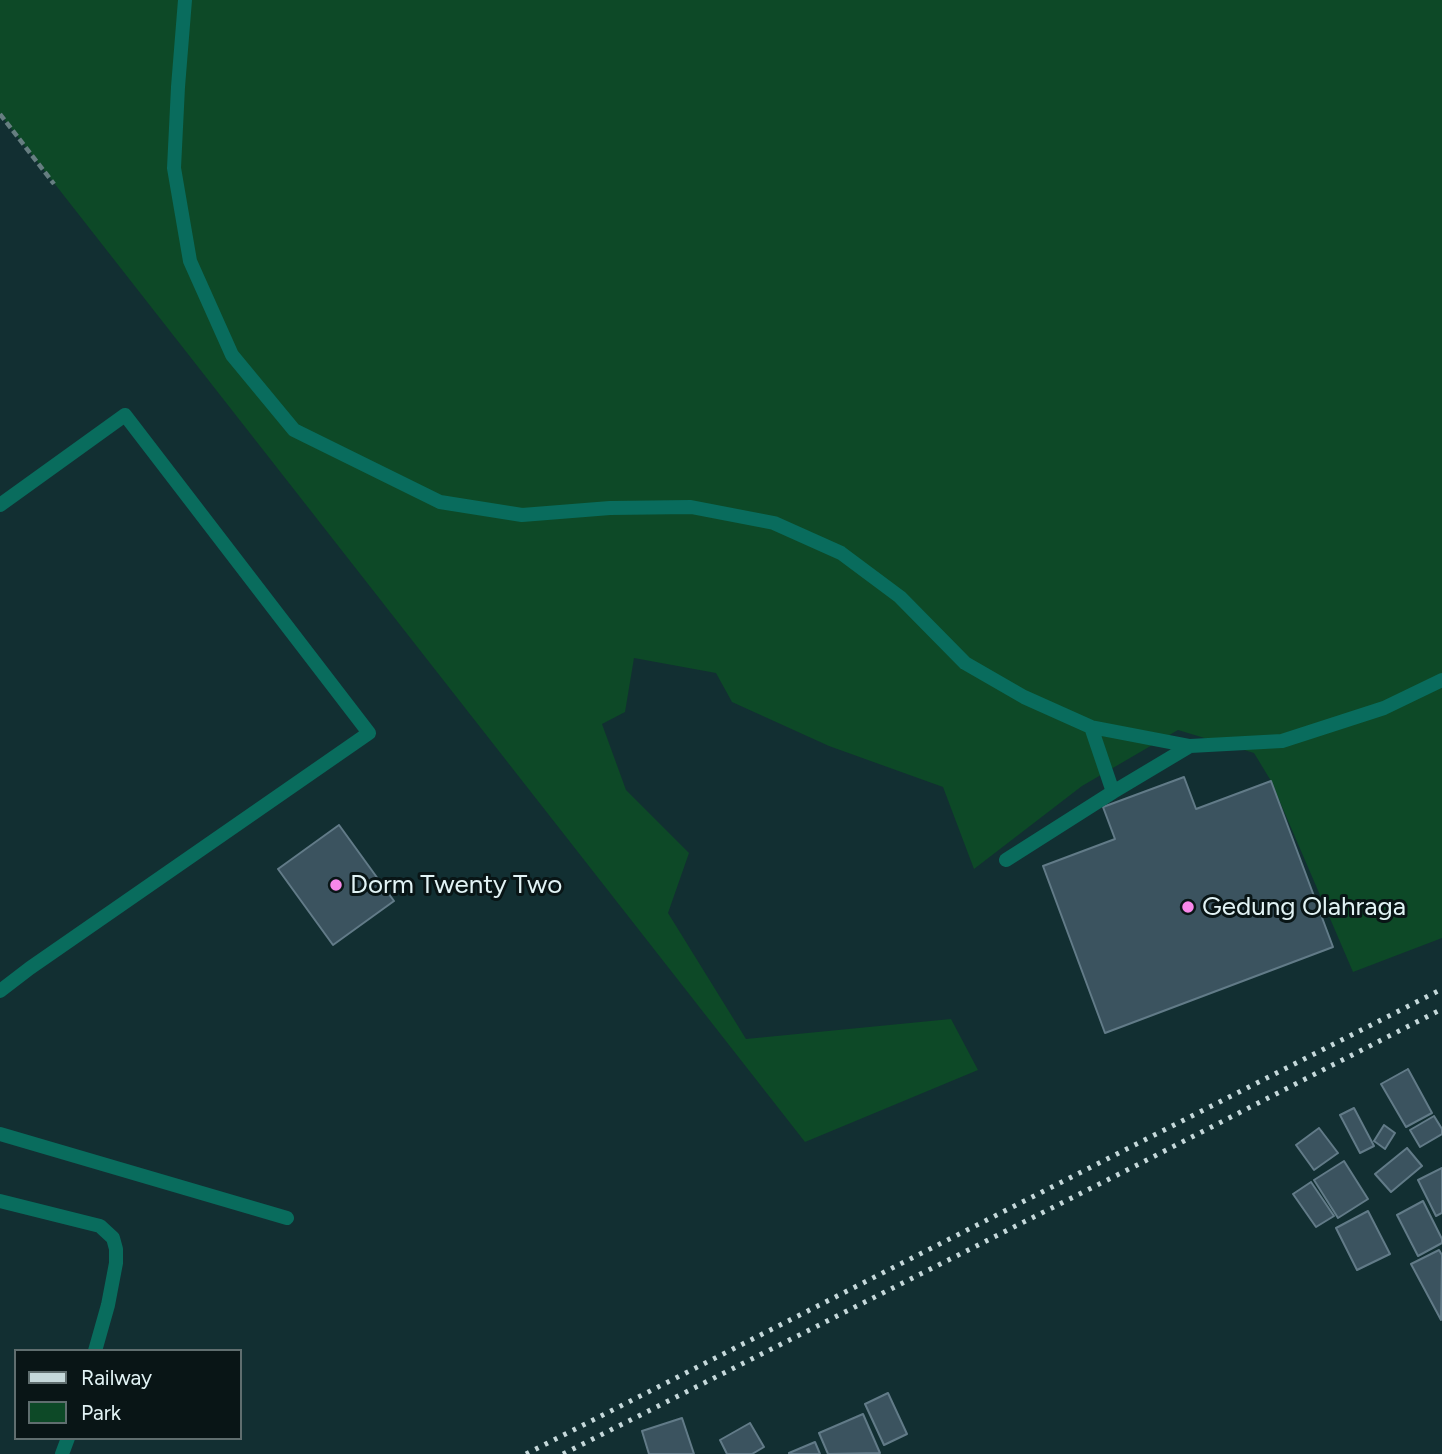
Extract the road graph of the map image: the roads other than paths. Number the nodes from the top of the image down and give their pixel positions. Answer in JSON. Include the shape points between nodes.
{"nodes":[{"id":1,"x":185,"y":0,"type":"edge"},
{"id":2,"x":0,"y":505,"type":"edge"},
{"id":3,"x":1442,"y":680,"type":"edge"},
{"id":4,"x":1091,"y":727,"type":"junction"},
{"id":5,"x":1189,"y":746,"type":"junction"},
{"id":6,"x":1113,"y":792,"type":"junction"},
{"id":7,"x":1006,"y":860,"type":"dead end"},
{"id":8,"x":0,"y":991,"type":"edge"},
{"id":9,"x":1,"y":1137,"type":"edge"},
{"id":10,"x":0,"y":1202,"type":"edge"},
{"id":11,"x":287,"y":1218,"type":"dead end"},
{"id":12,"x":96,"y":1349,"type":"edge"}],
"edges":[{"from":1,"to":4,"type":"lane","via":[[174,168],[190,261],[232,355],[294,430],[440,502],[522,515],[691,507],[774,523],[841,553],[900,597],[965,663],[1024,697]]},
{"from":2,"to":8,"type":"lane","via":[[125,415],[369,733]]},
{"from":3,"to":5,"type":"lane","via":[[1384,708],[1282,741]]},
{"from":4,"to":5,"type":"lane"},
{"from":4,"to":6,"type":"lane"},
{"from":5,"to":6,"type":"lane"},
{"from":6,"to":7,"type":"lane"},
{"from":9,"to":11,"type":"lane"},
{"from":10,"to":12,"type":"lane","via":[[100,1226],[113,1238],[116,1263]]}]}
